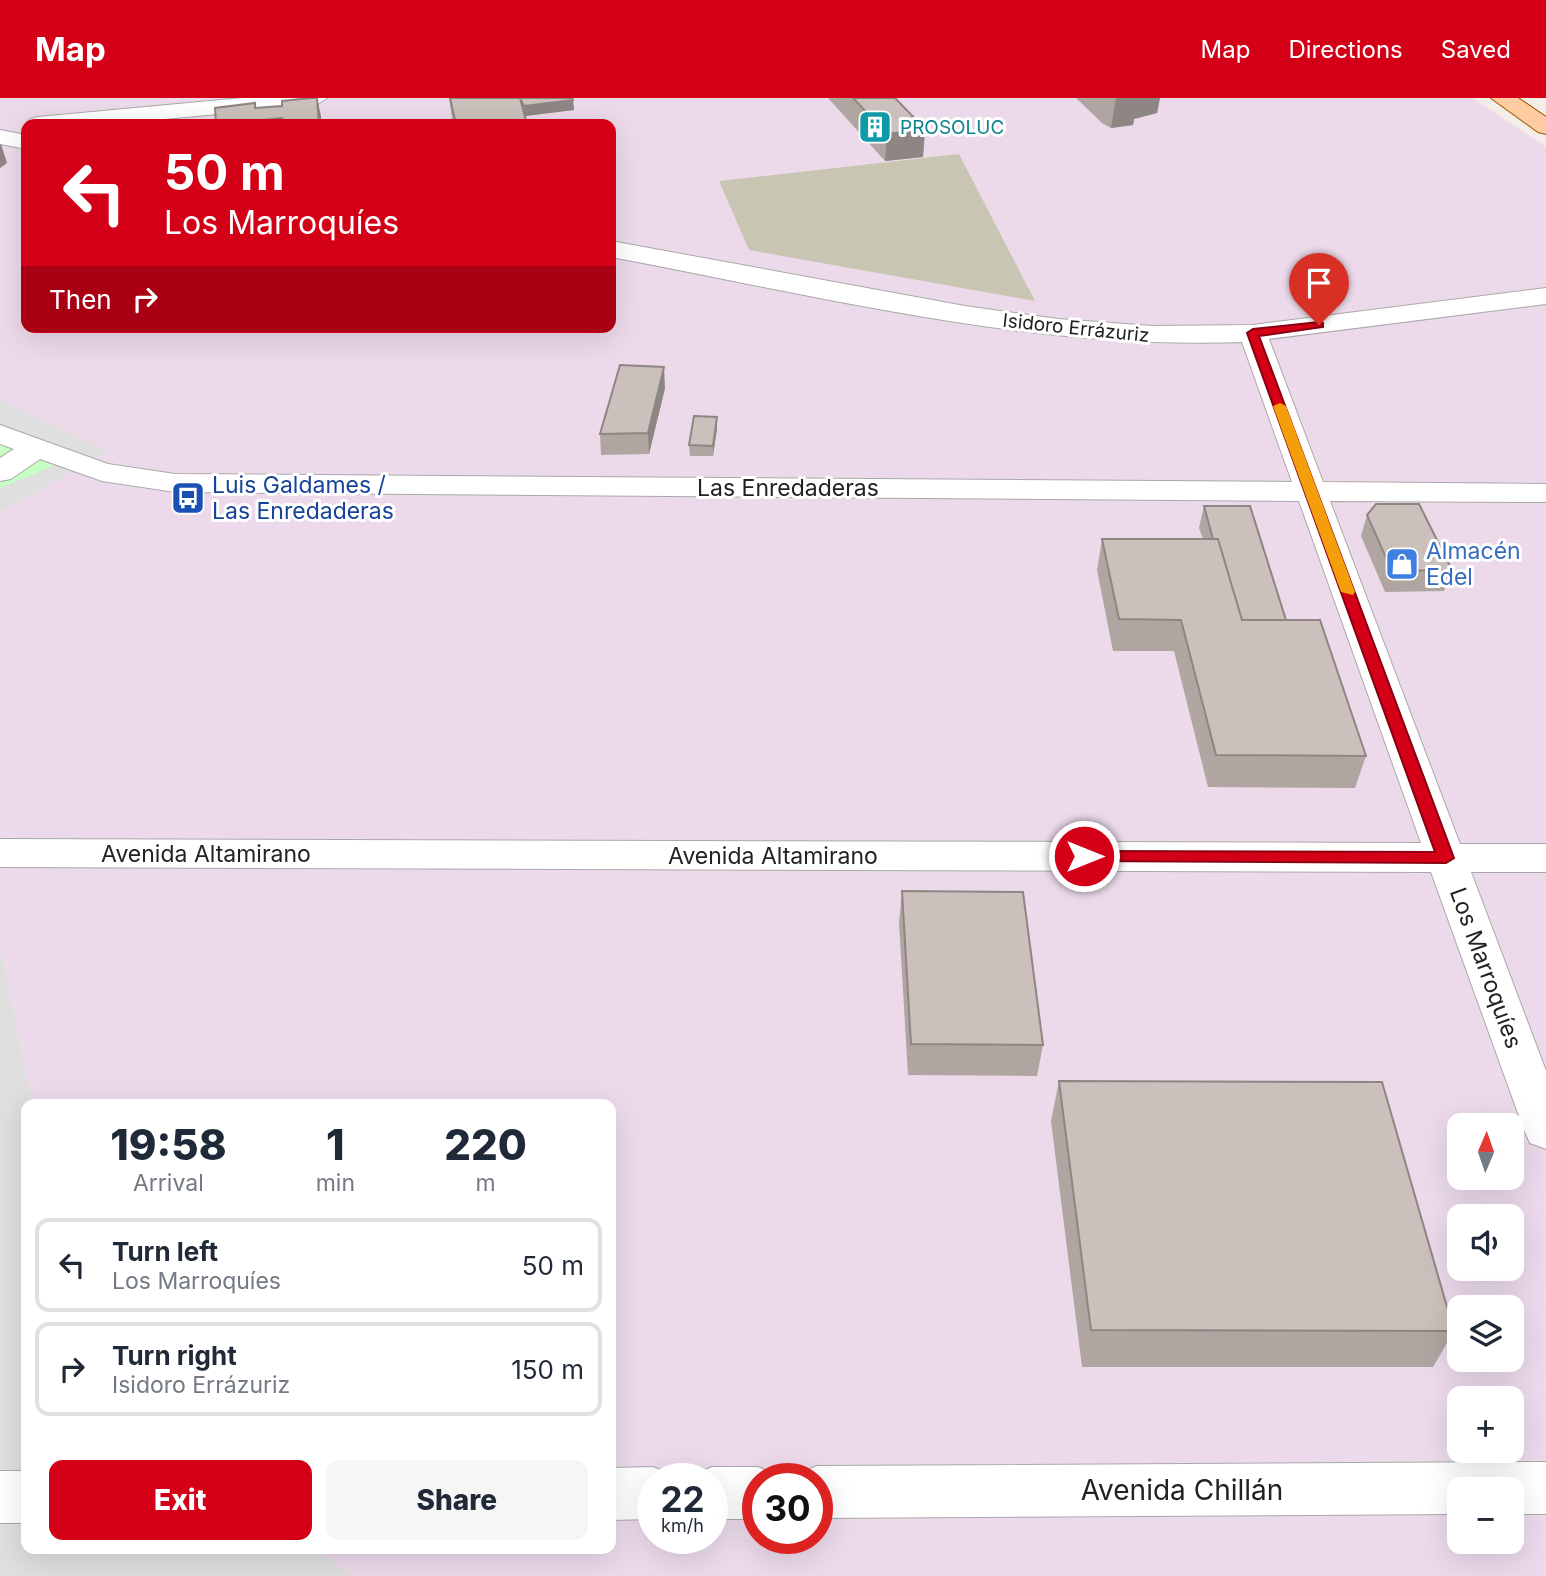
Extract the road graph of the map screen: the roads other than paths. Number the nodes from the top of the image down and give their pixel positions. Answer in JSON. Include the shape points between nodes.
{"nodes":[{"id":1,"x":316,"y":98,"type":"edge"},
{"id":2,"x":1502,"y":98,"type":"edge"},
{"id":3,"x":205,"y":116,"type":"edge"},
{"id":4,"x":138,"y":119,"type":"edge"},
{"id":5,"x":21,"y":126,"type":"edge"},
{"id":6,"x":1546,"y":127,"type":"edge"},
{"id":7,"x":0,"y":128,"type":"edge"},
{"id":8,"x":0,"y":137,"type":"edge"},
{"id":9,"x":21,"y":141,"type":"edge"},
{"id":10,"x":616,"y":250,"type":"edge"},
{"id":11,"x":1546,"y":296,"type":"edge"},
{"id":12,"x":1253,"y":333,"type":"junction"},
{"id":13,"x":0,"y":434,"type":"edge"},
{"id":14,"x":36,"y":449,"type":"junction"},
{"id":15,"x":0,"y":472,"type":"edge"},
{"id":16,"x":1311,"y":491,"type":"junction"},
{"id":17,"x":1546,"y":493,"type":"edge"},
{"id":18,"x":0,"y":853,"type":"edge"},
{"id":19,"x":1446,"y":858,"type":"junction"},
{"id":20,"x":1546,"y":858,"type":"edge"},
{"id":21,"x":1546,"y":1130,"type":"edge"},
{"id":22,"x":1546,"y":1488,"type":"edge"},
{"id":23,"x":833,"y":1492,"type":"edge"},
{"id":24,"x":637,"y":1493,"type":"edge"},
{"id":25,"x":616,"y":1494,"type":"edge"},
{"id":26,"x":0,"y":1497,"type":"edge"},
{"id":27,"x":21,"y":1497,"type":"edge"}],
"edges":[{"from":1,"to":3,"type":"street"},
{"from":2,"to":6,"type":"main road"},
{"from":3,"to":4,"type":"street"},
{"from":5,"to":7,"type":"street"},
{"from":8,"to":9,"type":"street"},
{"from":10,"to":12,"type":"street","name":"Isidoro Errázuriz","via":[[1040,328],[1157,336]]},
{"from":11,"to":12,"type":"street","name":"Isidoro Errázuriz"},
{"from":12,"to":16,"type":"street","name":"Los Marroquíes"},
{"from":13,"to":14,"type":"street","name":"Las Enredaderas"},
{"from":14,"to":15,"type":"street"},
{"from":14,"to":16,"type":"street","name":"Las Enredaderas","via":[[102,472],[175,483]]},
{"from":16,"to":17,"type":"street","name":"Las Enredaderas"},
{"from":16,"to":19,"type":"street","name":"Los Marroquíes"},
{"from":18,"to":19,"type":"street","name":"Avenida Altamirano"},
{"from":19,"to":20,"type":"street","name":"Avenida Altamirano"},
{"from":19,"to":21,"type":"street","name":"Los Marroquíes"},
{"from":22,"to":23,"type":"street","name":"Avenida Chillán"},
{"from":24,"to":25,"type":"street"},
{"from":26,"to":27,"type":"street"}]}
